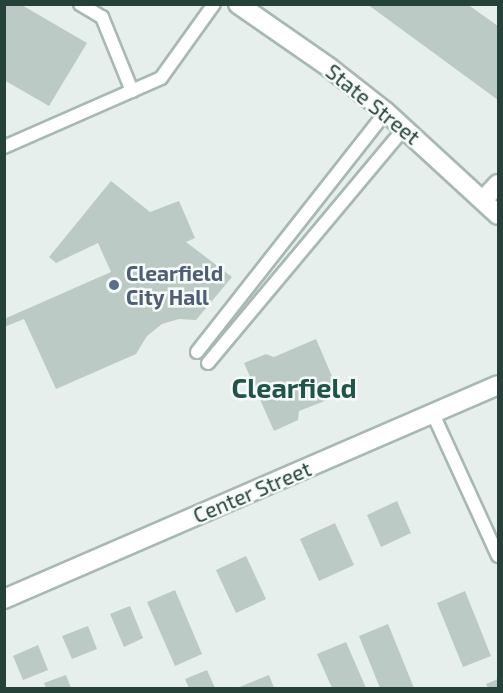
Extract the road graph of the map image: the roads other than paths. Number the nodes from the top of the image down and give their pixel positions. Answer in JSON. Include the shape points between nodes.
{"nodes":[{"id":1,"x":80,"y":4,"type":"edge"},
{"id":2,"x":214,"y":4,"type":"edge"},
{"id":3,"x":238,"y":4,"type":"edge"},
{"id":4,"x":132,"y":91,"type":"junction"},
{"id":5,"x":386,"y":112,"type":"junction"},
{"id":6,"x":405,"y":129,"type":"junction"},
{"id":7,"x":4,"y":147,"type":"edge"},
{"id":8,"x":498,"y":184,"type":"edge"},
{"id":9,"x":483,"y":200,"type":"junction"},
{"id":10,"x":498,"y":215,"type":"edge"},
{"id":11,"x":197,"y":352,"type":"dead end"},
{"id":12,"x":208,"y":363,"type":"dead end"},
{"id":13,"x":498,"y":385,"type":"edge"},
{"id":14,"x":433,"y":414,"type":"junction"},
{"id":15,"x":498,"y":556,"type":"edge"},
{"id":16,"x":4,"y":599,"type":"edge"}],
"edges":[{"from":1,"to":4,"type":"lane","via":[[102,18]]},
{"from":2,"to":4,"type":"lane","via":[[161,78]]},
{"from":3,"to":5,"type":"street","name":"State Street"},
{"from":4,"to":7,"type":"lane"},
{"from":5,"to":6,"type":"street","name":"State Street"},
{"from":5,"to":11,"type":"lane"},
{"from":6,"to":9,"type":"street","name":"State Street"},
{"from":6,"to":12,"type":"lane"},
{"from":8,"to":9,"type":"street"},
{"from":9,"to":10,"type":"street","name":"State Street"},
{"from":13,"to":14,"type":"street","name":"Center Street"},
{"from":14,"to":15,"type":"lane"},
{"from":14,"to":16,"type":"street","name":"Center Street"}]}
